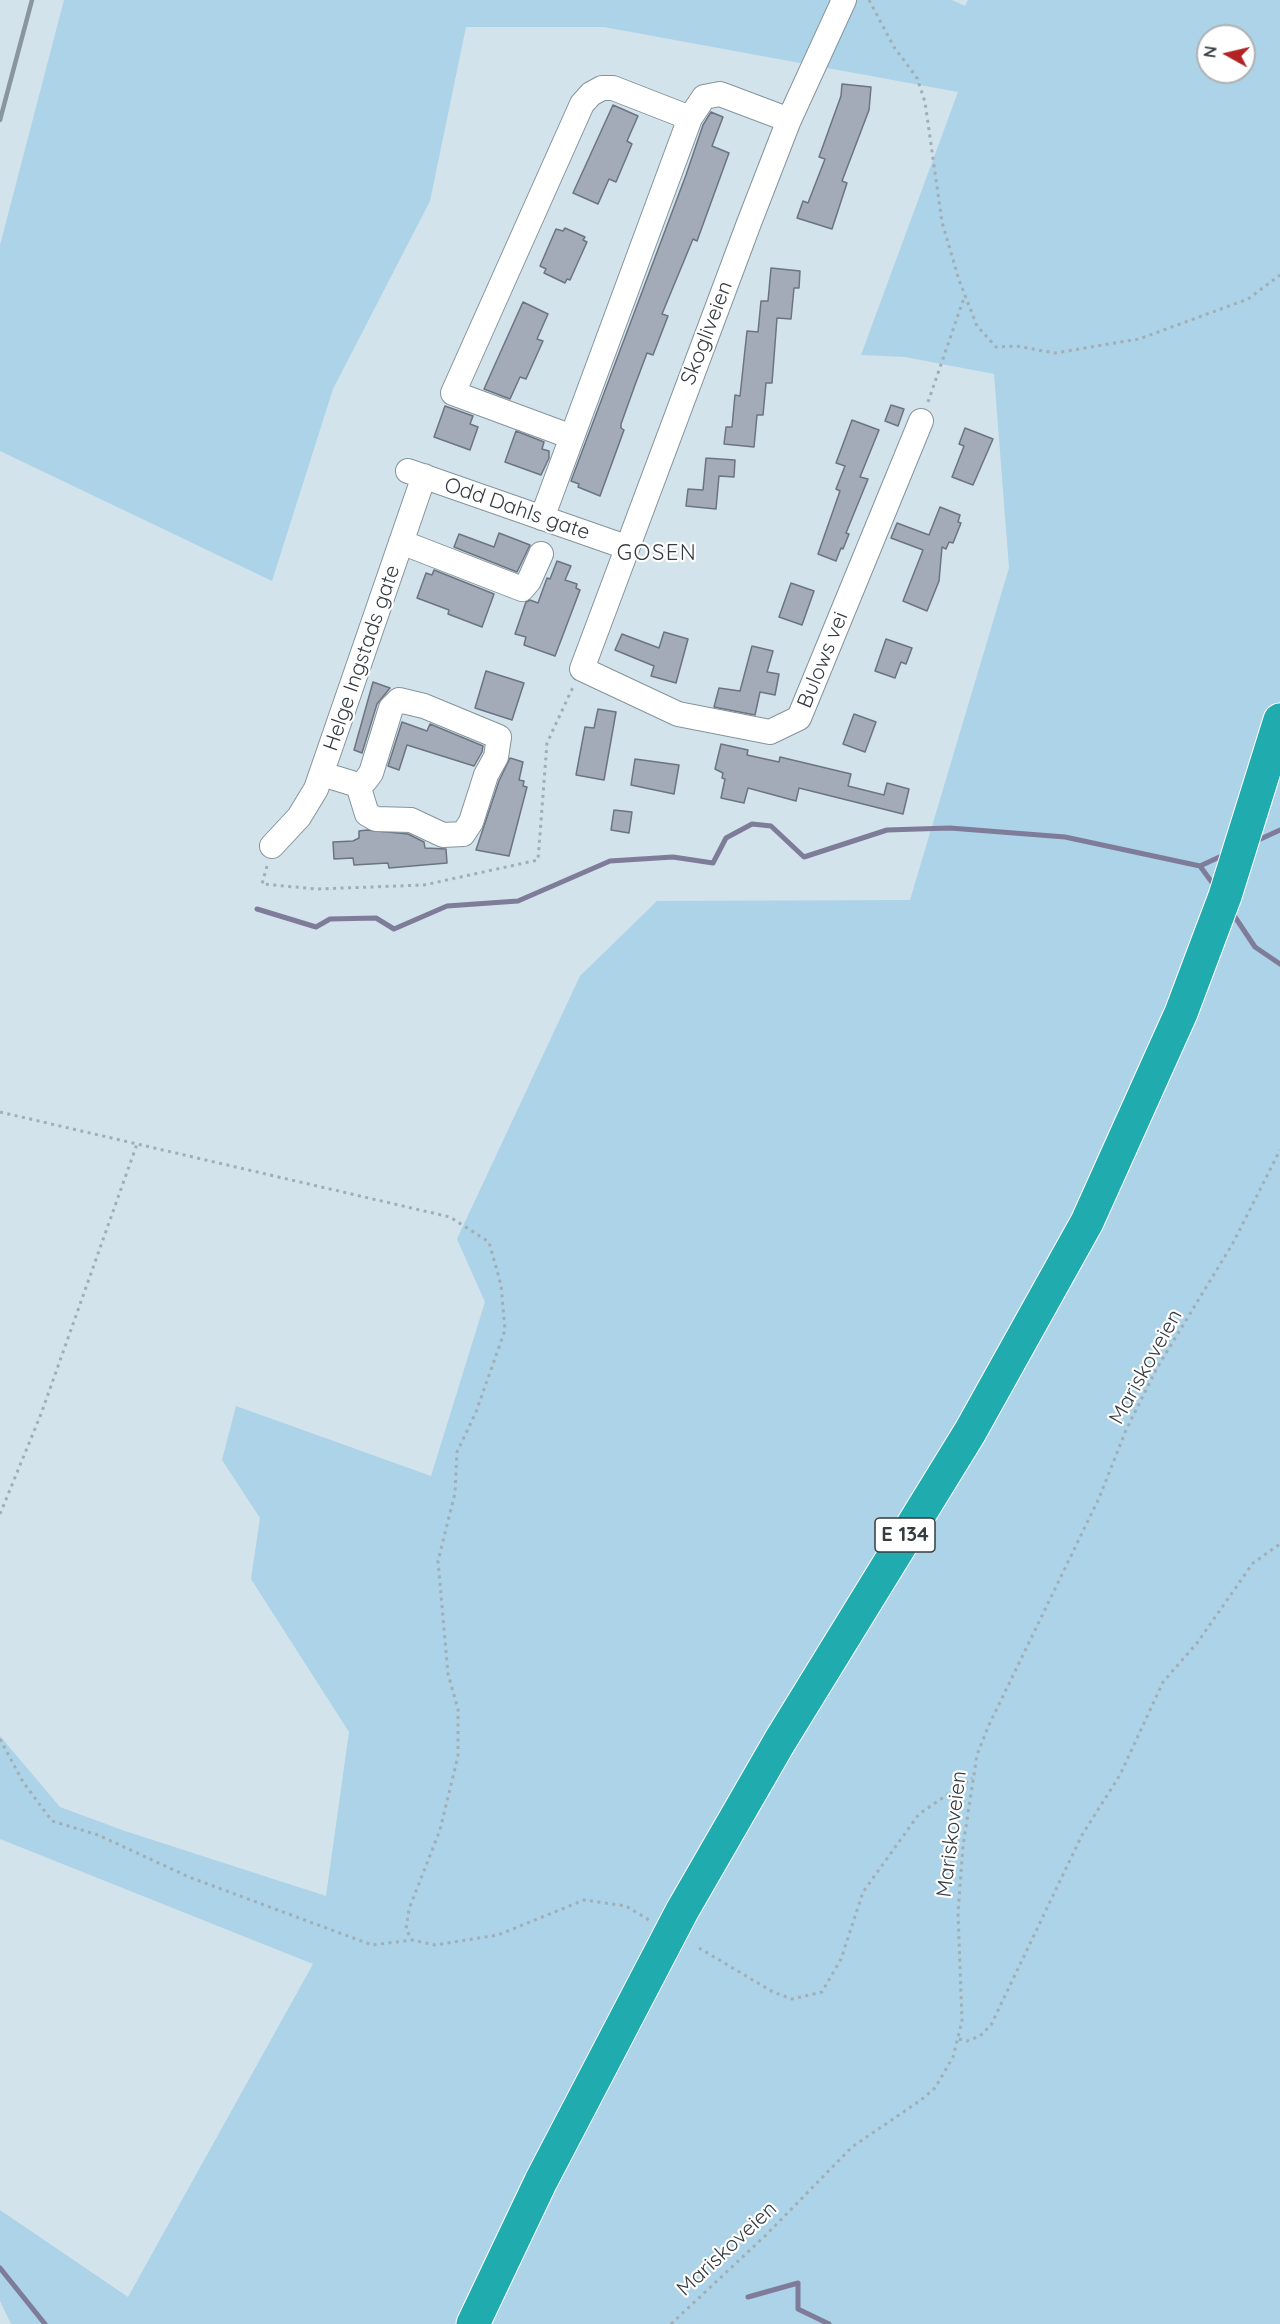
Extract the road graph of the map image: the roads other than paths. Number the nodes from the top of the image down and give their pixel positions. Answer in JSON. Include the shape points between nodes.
{"nodes":[{"id":1,"x":844,"y":0,"type":"edge"},
{"id":2,"x":690,"y":118,"type":"junction"},
{"id":3,"x":789,"y":120,"type":"junction"},
{"id":4,"x":921,"y":421,"type":"road end"},
{"id":5,"x":572,"y":437,"type":"junction"},
{"id":6,"x":416,"y":474,"type":"joint"},
{"id":7,"x":542,"y":518,"type":"junction"},
{"id":8,"x":401,"y":542,"type":"junction"},
{"id":9,"x":626,"y":547,"type":"junction"},
{"id":10,"x":541,"y":554,"type":"dead end"},
{"id":11,"x":582,"y":669,"type":"joint"},
{"id":12,"x":1280,"y":720,"type":"edge"},
{"id":13,"x":1280,"y":766,"type":"edge"},
{"id":14,"x":322,"y":774,"type":"junction"},
{"id":15,"x":358,"y":785,"type":"junction"},
{"id":16,"x":272,"y":846,"type":"dead end"},
{"id":17,"x":473,"y":2324,"type":"edge"},
{"id":18,"x":488,"y":2324,"type":"edge"}],
"edges":[{"from":1,"to":3,"type":"street","name":"Skogliveien"},
{"from":2,"to":3,"type":"street","via":[[704,97],[720,94]]},
{"from":2,"to":5,"type":"street"},
{"from":2,"to":5,"type":"street","via":[[613,88],[602,88],[582,104],[453,393]]},
{"from":3,"to":9,"type":"street","name":"Skogliveien"},
{"from":4,"to":11,"type":"street","name":"Bulows vei","via":[[799,718],[770,732],[678,714]]},
{"from":5,"to":7,"type":"street"},
{"from":6,"to":7,"type":"street","name":"Odd Dahls gate"},
{"from":6,"to":8,"type":"street","name":"Helge Ingstads gate"},
{"from":7,"to":9,"type":"street","name":"Odd Dahls gate"},
{"from":8,"to":10,"type":"street","name":"Helge Ingstads gate","via":[[522,589]]},
{"from":8,"to":14,"type":"street","name":"Helge Ingstads gate"},
{"from":9,"to":11,"type":"street","name":"Skogliveien"},
{"from":12,"to":17,"type":"highway","number":"E 134","via":[[1225,897],[1181,1013],[1087,1222],[986,1404],[791,1722],[682,1911],[546,2170]]},
{"from":13,"to":18,"type":"highway","number":"E 134","via":[[1213,968],[1170,1075],[1098,1228],[1014,1383],[836,1673],[696,1917],[600,2095]]},
{"from":14,"to":15,"type":"street","name":"Helge Ingstads gate"},
{"from":14,"to":16,"type":"street","name":"Helge Ingstads gate","via":[[299,817]]},
{"from":15,"to":15,"type":"street","name":"Helge Ingstads gate","via":[[367,814],[376,819],[411,820],[451,836],[463,834],[496,757],[499,737],[424,706],[399,700],[388,716],[371,773]]}]}
